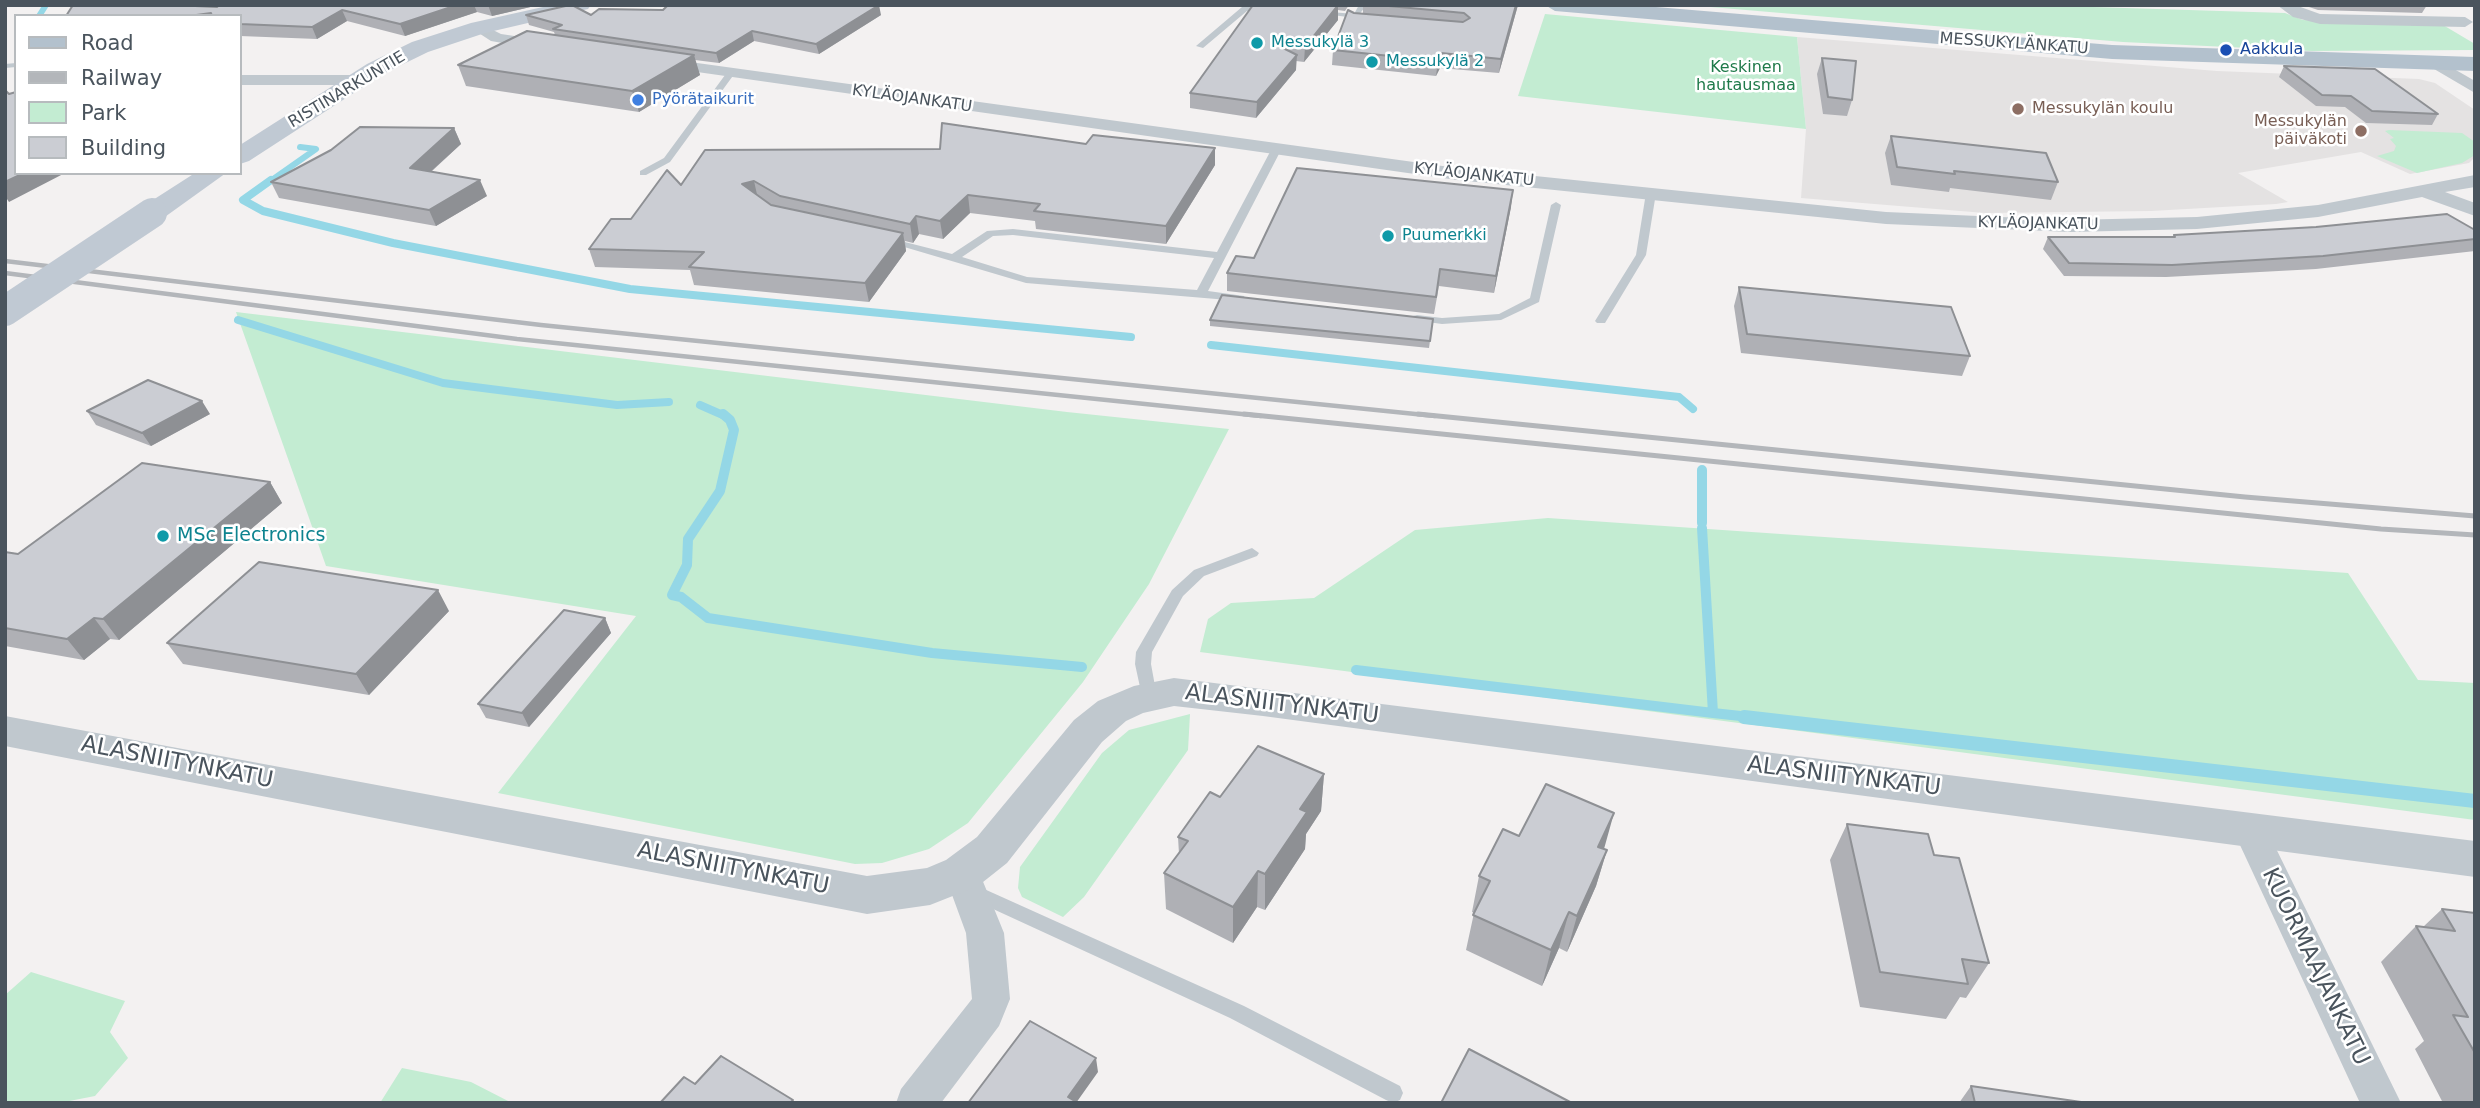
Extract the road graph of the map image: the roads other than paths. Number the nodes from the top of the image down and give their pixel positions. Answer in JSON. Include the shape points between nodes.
{"nodes":[{"id":1,"x":581,"y":5,"type":"edge"},
{"id":2,"x":1363,"y":5,"type":"edge"},
{"id":3,"x":1555,"y":5,"type":"edge"},
{"id":4,"x":2284,"y":5,"type":"edge"},
{"id":5,"x":2437,"y":5,"type":"edge"},
{"id":6,"x":1280,"y":9,"type":"edge"},
{"id":7,"x":1649,"y":9,"type":"edge"},
{"id":8,"x":1314,"y":12,"type":"edge"},
{"id":9,"x":1356,"y":16,"type":"junction"},
{"id":10,"x":1367,"y":23,"type":"edge"},
{"id":11,"x":2470,"y":25,"type":"edge"},
{"id":12,"x":479,"y":28,"type":"junction"},
{"id":13,"x":1200,"y":46,"type":"dead end"},
{"id":14,"x":571,"y":49,"type":"edge"},
{"id":15,"x":641,"y":60,"type":"edge"},
{"id":16,"x":2435,"y":63,"type":"junction"},
{"id":17,"x":2475,"y":64,"type":"edge"},
{"id":18,"x":731,"y":73,"type":"junction"},
{"id":19,"x":242,"y":80,"type":"edge"},
{"id":20,"x":357,"y":80,"type":"junction"},
{"id":21,"x":2475,"y":88,"type":"edge"},
{"id":22,"x":1276,"y":150,"type":"junction"},
{"id":23,"x":242,"y":155,"type":"edge"},
{"id":24,"x":643,"y":173,"type":"dead end"},
{"id":25,"x":210,"y":175,"type":"edge"},
{"id":26,"x":2475,"y":181,"type":"edge"},
{"id":27,"x":2426,"y":192,"type":"junction"},
{"id":28,"x":1651,"y":193,"type":"junction"},
{"id":29,"x":1556,"y":205,"type":"dead end"},
{"id":30,"x":2475,"y":210,"type":"edge"},
{"id":31,"x":875,"y":238,"type":"edge"},
{"id":32,"x":1221,"y":256,"type":"junction"},
{"id":33,"x":954,"y":257,"type":"junction"},
{"id":34,"x":1201,"y":294,"type":"junction"},
{"id":35,"x":1255,"y":300,"type":"edge"},
{"id":36,"x":5,"y":311,"type":"edge"},
{"id":37,"x":1402,"y":316,"type":"edge"},
{"id":38,"x":1601,"y":321,"type":"dead end"},
{"id":39,"x":1252,"y":553,"type":"dead end"},
{"id":40,"x":1149,"y":697,"type":"junction"},
{"id":41,"x":5,"y":731,"type":"edge"},
{"id":42,"x":2250,"y":830,"type":"junction"},
{"id":43,"x":2475,"y":859,"type":"edge"},
{"id":44,"x":966,"y":882,"type":"junction"},
{"id":45,"x":1393,"y":1093,"type":"dead end"},
{"id":46,"x":916,"y":1103,"type":"edge"},
{"id":47,"x":2381,"y":1103,"type":"edge"}],
"edges":[{"from":1,"to":12,"type":"main road","name":"RISTINARKUNTIE"},
{"from":2,"to":9,"type":"lane"},
{"from":3,"to":7,"type":"main road","name":"MESSUKYLÄNKATU"},
{"from":4,"to":11,"type":"street","via":[[2320,19]]},
{"from":5,"to":11,"type":"street"},
{"from":6,"to":13,"type":"lane","via":[[1245,9]]},
{"from":7,"to":16,"type":"main road","name":"MESSUKYLÄNKATU","via":[[2112,52]]},
{"from":8,"to":9,"type":"lane"},
{"from":9,"to":10,"type":"lane","via":[[1353,22]]},
{"from":12,"to":14,"type":"street","via":[[497,38]]},
{"from":12,"to":20,"type":"main road","name":"RISTINARKUNTIE","via":[[421,47]]},
{"from":15,"to":18,"type":"street","name":"KYLÄOJANKATU"},
{"from":16,"to":17,"type":"main road","name":"MESSUKYLÄNKATU"},
{"from":16,"to":21,"type":"street"},
{"from":18,"to":22,"type":"street","name":"KYLÄOJANKATU"},
{"from":18,"to":24,"type":"lane","via":[[667,160]]},
{"from":19,"to":20,"type":"street"},
{"from":20,"to":23,"type":"main road","name":"RISTINARKUNTIE"},
{"from":22,"to":28,"type":"street","name":"KYLÄOJANKATU"},
{"from":22,"to":32,"type":"lane"},
{"from":25,"to":36,"type":"main road","bridge":true},
{"from":26,"to":27,"type":"street","name":"KYLÄOJANKATU"},
{"from":27,"to":28,"type":"street","name":"KYLÄOJANKATU","via":[[2318,211],[2197,223],[2070,226],[1886,218]]},
{"from":27,"to":30,"type":"street"},
{"from":28,"to":38,"type":"lane","via":[[1641,255]]},
{"from":29,"to":37,"type":"lane","via":[[1535,300],[1501,317],[1442,321]]},
{"from":31,"to":33,"type":"lane"},
{"from":32,"to":33,"type":"lane","via":[[1013,232],[991,233]]},
{"from":32,"to":34,"type":"lane"},
{"from":33,"to":34,"type":"lane","via":[[1026,280]]},
{"from":34,"to":35,"type":"lane"},
{"from":39,"to":40,"type":"lane","via":[[1199,573],[1177,593],[1144,652]]},
{"from":40,"to":42,"type":"street","name":"ALASNIITYNKATU","via":[[1174,692],[1263,701]]},
{"from":40,"to":44,"type":"street","name":"ALASNIITYNKATU","via":[[1112,711],[1087,732]]},
{"from":41,"to":44,"type":"street","name":"ALASNIITYNKATU","via":[[867,895]]},
{"from":42,"to":43,"type":"street","name":"ALASNIITYNKATU"},
{"from":42,"to":47,"type":"street","name":"KUORMAAJANKATU"},
{"from":44,"to":45,"type":"lane","via":[[1237,1012]]},
{"from":44,"to":46,"type":"street","via":[[985,933],[991,999]]}]}
